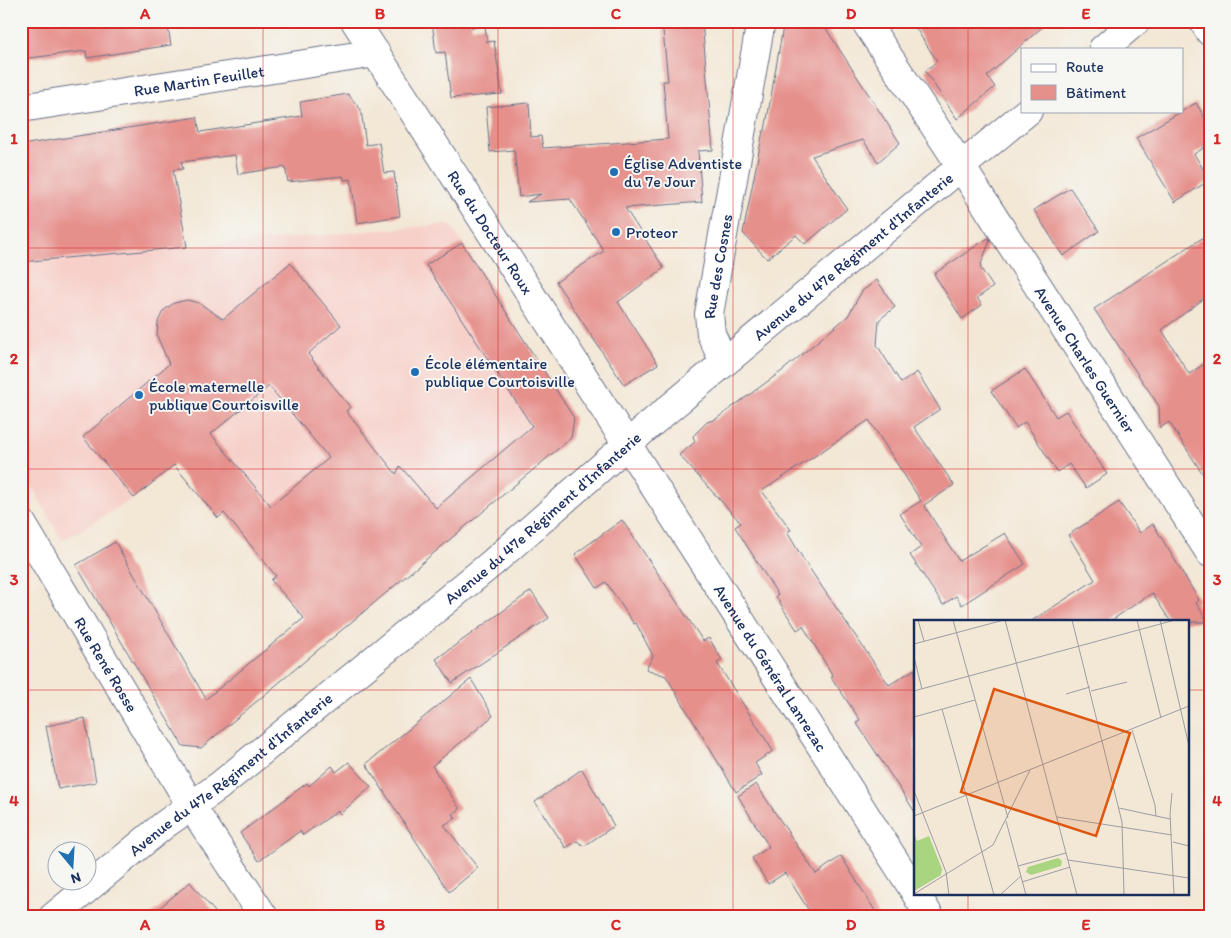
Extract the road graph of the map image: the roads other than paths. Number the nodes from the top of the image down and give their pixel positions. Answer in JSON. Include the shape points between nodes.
{"nodes":[{"id":1,"x":355,"y":21,"type":"edge"},
{"id":2,"x":761,"y":21,"type":"edge"},
{"id":3,"x":865,"y":21,"type":"edge"},
{"id":4,"x":1136,"y":21,"type":"edge"},
{"id":5,"x":1203,"y":21,"type":"edge"},
{"id":6,"x":1210,"y":32,"type":"edge"},
{"id":7,"x":1104,"y":48,"type":"edge"},
{"id":8,"x":376,"y":54,"type":"junction"},
{"id":9,"x":21,"y":108,"type":"edge"},
{"id":10,"x":1027,"y":112,"type":"edge"},
{"id":11,"x":961,"y":167,"type":"junction"},
{"id":12,"x":724,"y":362,"type":"junction"},
{"id":13,"x":626,"y":444,"type":"junction"},
{"id":14,"x":21,"y":522,"type":"edge"},
{"id":15,"x":1210,"y":553,"type":"edge"},
{"id":16,"x":192,"y":807,"type":"junction"},
{"id":17,"x":914,"y":891,"type":"edge"},
{"id":18,"x":917,"y":896,"type":"edge"},
{"id":19,"x":53,"y":917,"type":"edge"},
{"id":20,"x":264,"y":917,"type":"edge"},
{"id":21,"x":930,"y":917,"type":"edge"}],
"edges":[{"from":1,"to":8,"type":"street","name":"Rue du Docteur Roux"},
{"from":2,"to":12,"type":"street","name":"Rue des Cosnes","via":[[710,314],[712,334]]},
{"from":3,"to":11,"type":"street","name":"Avenue Charles Guernier"},
{"from":4,"to":7,"type":"street"},
{"from":5,"to":6,"type":"street"},
{"from":8,"to":9,"type":"street","name":"Rue Martin Feuillet"},
{"from":8,"to":13,"type":"street","name":"Rue du Docteur Roux"},
{"from":10,"to":11,"type":"street","name":"Avenue du 47e Régiment d'Infanterie"},
{"from":11,"to":12,"type":"street","name":"Avenue du 47e Régiment d'Infanterie"},
{"from":11,"to":15,"type":"street","name":"Avenue Charles Guernier"},
{"from":12,"to":13,"type":"street","name":"Avenue du 47e Régiment d'Infanterie"},
{"from":13,"to":16,"type":"street","name":"Avenue du 47e Régiment d'Infanterie","via":[[491,564]]},
{"from":13,"to":17,"type":"street","name":"Avenue du Général Lanrezac"},
{"from":14,"to":16,"type":"street","name":"Rue René Rosse"},
{"from":16,"to":19,"type":"street","name":"Avenue du 47e Régiment d'Infanterie"},
{"from":16,"to":20,"type":"street","name":"Rue René Rosse"},
{"from":18,"to":21,"type":"street","name":"Avenue du Général Lanrezac"}]}
